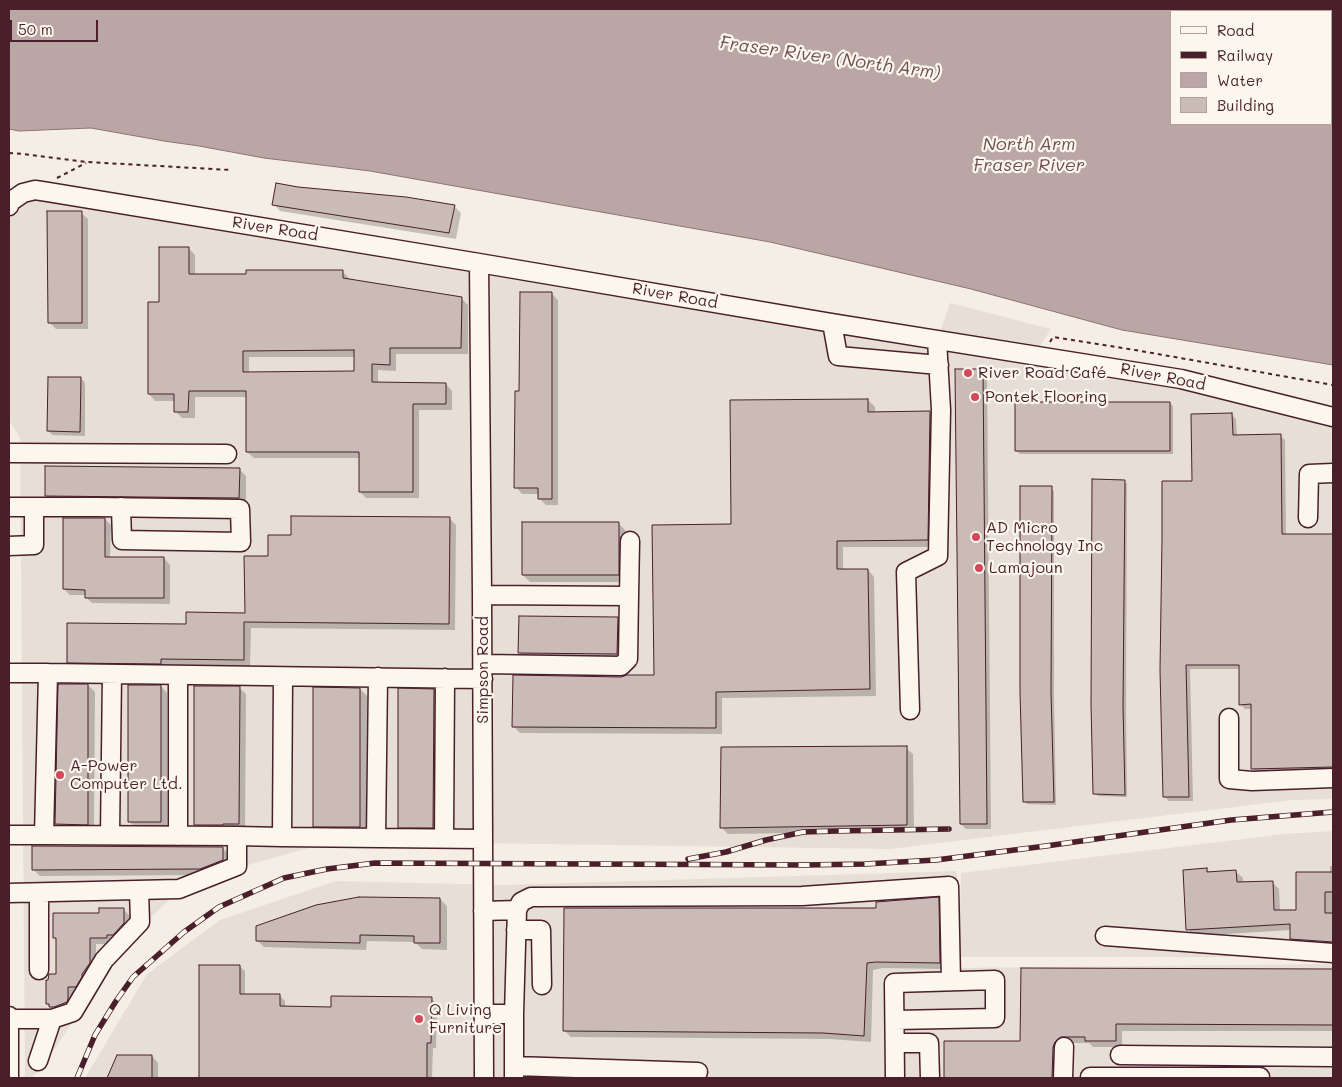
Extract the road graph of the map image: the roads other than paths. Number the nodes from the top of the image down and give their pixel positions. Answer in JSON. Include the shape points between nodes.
{"nodes":[{"id":1,"x":12,"y":202,"type":"edge"},
{"id":2,"x":479,"y":263,"type":"junction"},
{"id":3,"x":832,"y":323,"type":"junction"},
{"id":4,"x":937,"y":340,"type":"junction"},
{"id":5,"x":939,"y":365,"type":"junction"},
{"id":6,"x":1333,"y":416,"type":"edge"},
{"id":7,"x":9,"y":453,"type":"edge"},
{"id":8,"x":227,"y":454,"type":"dead end"},
{"id":9,"x":1333,"y":473,"type":"edge"},
{"id":10,"x":9,"y":506,"type":"edge"},
{"id":11,"x":34,"y":506,"type":"junction"},
{"id":12,"x":121,"y":507,"type":"junction"},
{"id":13,"x":1308,"y":518,"type":"dead end"},
{"id":14,"x":630,"y":541,"type":"dead end"},
{"id":15,"x":9,"y":546,"type":"edge"},
{"id":16,"x":482,"y":595,"type":"junction"},
{"id":17,"x":629,"y":596,"type":"junction"},
{"id":18,"x":48,"y":672,"type":"junction"},
{"id":19,"x":483,"y":672,"type":"junction"},
{"id":20,"x":9,"y":673,"type":"edge"},
{"id":21,"x":112,"y":674,"type":"junction"},
{"id":22,"x":178,"y":674,"type":"junction"},
{"id":23,"x":283,"y":677,"type":"junction"},
{"id":24,"x":378,"y":678,"type":"junction"},
{"id":25,"x":445,"y":678,"type":"junction"},
{"id":26,"x":910,"y":710,"type":"dead end"},
{"id":27,"x":1230,"y":718,"type":"dead end"},
{"id":28,"x":1333,"y":778,"type":"edge"},
{"id":29,"x":9,"y":835,"type":"edge"},
{"id":30,"x":44,"y":835,"type":"junction"},
{"id":31,"x":110,"y":835,"type":"junction"},
{"id":32,"x":178,"y":836,"type":"junction"},
{"id":33,"x":237,"y":836,"type":"junction"},
{"id":34,"x":282,"y":837,"type":"junction"},
{"id":35,"x":376,"y":838,"type":"junction"},
{"id":36,"x":444,"y":838,"type":"junction"},
{"id":37,"x":483,"y":838,"type":"junction"},
{"id":38,"x":139,"y":890,"type":"junction"},
{"id":39,"x":9,"y":893,"type":"edge"},
{"id":40,"x":39,"y":893,"type":"junction"},
{"id":41,"x":516,"y":910,"type":"junction"},
{"id":42,"x":484,"y":911,"type":"junction"},
{"id":43,"x":516,"y":930,"type":"junction"},
{"id":44,"x":1105,"y":936,"type":"dead end"},
{"id":45,"x":1333,"y":953,"type":"edge"},
{"id":46,"x":39,"y":970,"type":"dead end"},
{"id":47,"x":951,"y":981,"type":"junction"},
{"id":48,"x":542,"y":985,"type":"dead end"},
{"id":49,"x":484,"y":1014,"type":"junction"},
{"id":50,"x":514,"y":1014,"type":"junction"},
{"id":51,"x":9,"y":1018,"type":"edge"},
{"id":52,"x":52,"y":1019,"type":"junction"},
{"id":53,"x":895,"y":1020,"type":"junction"},
{"id":54,"x":895,"y":1043,"type":"junction"},
{"id":55,"x":1064,"y":1047,"type":"dead end"},
{"id":56,"x":1120,"y":1055,"type":"dead end"},
{"id":57,"x":1333,"y":1057,"type":"edge"},
{"id":58,"x":38,"y":1061,"type":"dead end"},
{"id":59,"x":514,"y":1072,"type":"edge"},
{"id":60,"x":698,"y":1072,"type":"dead end"},
{"id":61,"x":1122,"y":1077,"type":"edge"},
{"id":62,"x":9,"y":1078,"type":"edge"},
{"id":63,"x":484,"y":1078,"type":"edge"},
{"id":64,"x":896,"y":1078,"type":"edge"},
{"id":65,"x":930,"y":1078,"type":"edge"},
{"id":66,"x":1063,"y":1078,"type":"edge"},
{"id":67,"x":1090,"y":1078,"type":"edge"},
{"id":68,"x":1148,"y":1078,"type":"edge"},
{"id":69,"x":1260,"y":1078,"type":"edge"}],
"edges":[{"from":1,"to":2,"type":"street","name":"River Road","via":[[23,193],[35,190]]},
{"from":2,"to":3,"type":"street","name":"River Road"},
{"from":2,"to":16,"type":"street","name":"Simpson Road"},
{"from":3,"to":4,"type":"street","name":"River Road"},
{"from":3,"to":5,"type":"street","via":[[838,356]]},
{"from":4,"to":5,"type":"street"},
{"from":4,"to":6,"type":"street","name":"River Road","via":[[1180,379]]},
{"from":5,"to":26,"type":"street","via":[[938,556],[906,572]]},
{"from":7,"to":8,"type":"street"},
{"from":9,"to":13,"type":"street","via":[[1309,474]]},
{"from":10,"to":11,"type":"street"},
{"from":11,"to":12,"type":"street"},
{"from":11,"to":15,"type":"street","via":[[34,545]]},
{"from":12,"to":12,"type":"street","via":[[240,509],[241,542],[122,540]]},
{"from":14,"to":17,"type":"street"},
{"from":16,"to":17,"type":"street"},
{"from":16,"to":19,"type":"street","name":"Simpson Road"},
{"from":17,"to":19,"type":"street","via":[[628,659],[621,666]]},
{"from":18,"to":20,"type":"street"},
{"from":18,"to":21,"type":"street"},
{"from":18,"to":30,"type":"street"},
{"from":19,"to":25,"type":"street"},
{"from":19,"to":37,"type":"street","name":"Simpson Road"},
{"from":21,"to":22,"type":"street"},
{"from":21,"to":31,"type":"street"},
{"from":22,"to":23,"type":"street"},
{"from":22,"to":32,"type":"street"},
{"from":23,"to":24,"type":"street"},
{"from":23,"to":34,"type":"street"},
{"from":24,"to":25,"type":"street"},
{"from":24,"to":35,"type":"street"},
{"from":25,"to":36,"type":"street"},
{"from":27,"to":28,"type":"street","via":[[1229,779]]},
{"from":29,"to":30,"type":"street"},
{"from":30,"to":31,"type":"street"},
{"from":31,"to":32,"type":"street"},
{"from":32,"to":33,"type":"street"},
{"from":33,"to":34,"type":"street"},
{"from":33,"to":38,"type":"street","via":[[237,866],[180,889]]},
{"from":34,"to":35,"type":"street"},
{"from":35,"to":36,"type":"street"},
{"from":36,"to":37,"type":"street"},
{"from":37,"to":42,"type":"street","name":"Simpson Road"},
{"from":38,"to":40,"type":"street"},
{"from":38,"to":52,"type":"street","via":[[140,922],[104,960],[73,1012]]},
{"from":39,"to":40,"type":"street"},
{"from":40,"to":46,"type":"street"},
{"from":41,"to":42,"type":"street"},
{"from":41,"to":43,"type":"street"},
{"from":41,"to":47,"type":"street","via":[[521,902],[531,897],[802,896],[949,886]]},
{"from":42,"to":49,"type":"street","name":"Simpson Road"},
{"from":43,"to":48,"type":"street","via":[[541,930]]},
{"from":43,"to":50,"type":"street"},
{"from":44,"to":45,"type":"street"},
{"from":47,"to":53,"type":"street","via":[[894,983]]},
{"from":47,"to":53,"type":"street","via":[[995,980],[996,1018]]},
{"from":49,"to":50,"type":"street"},
{"from":49,"to":63,"type":"street","name":"Simpson Road"},
{"from":50,"to":59,"type":"street"},
{"from":51,"to":52,"type":"street"},
{"from":51,"to":62,"type":"street"},
{"from":52,"to":58,"type":"street"},
{"from":53,"to":54,"type":"street"},
{"from":54,"to":64,"type":"street"},
{"from":54,"to":65,"type":"street","via":[[929,1043]]},
{"from":55,"to":66,"type":"street"},
{"from":56,"to":57,"type":"street"},
{"from":59,"to":60,"type":"street"},
{"from":61,"to":67,"type":"street"},
{"from":61,"to":68,"type":"street"},
{"from":68,"to":69,"type":"street"}]}
